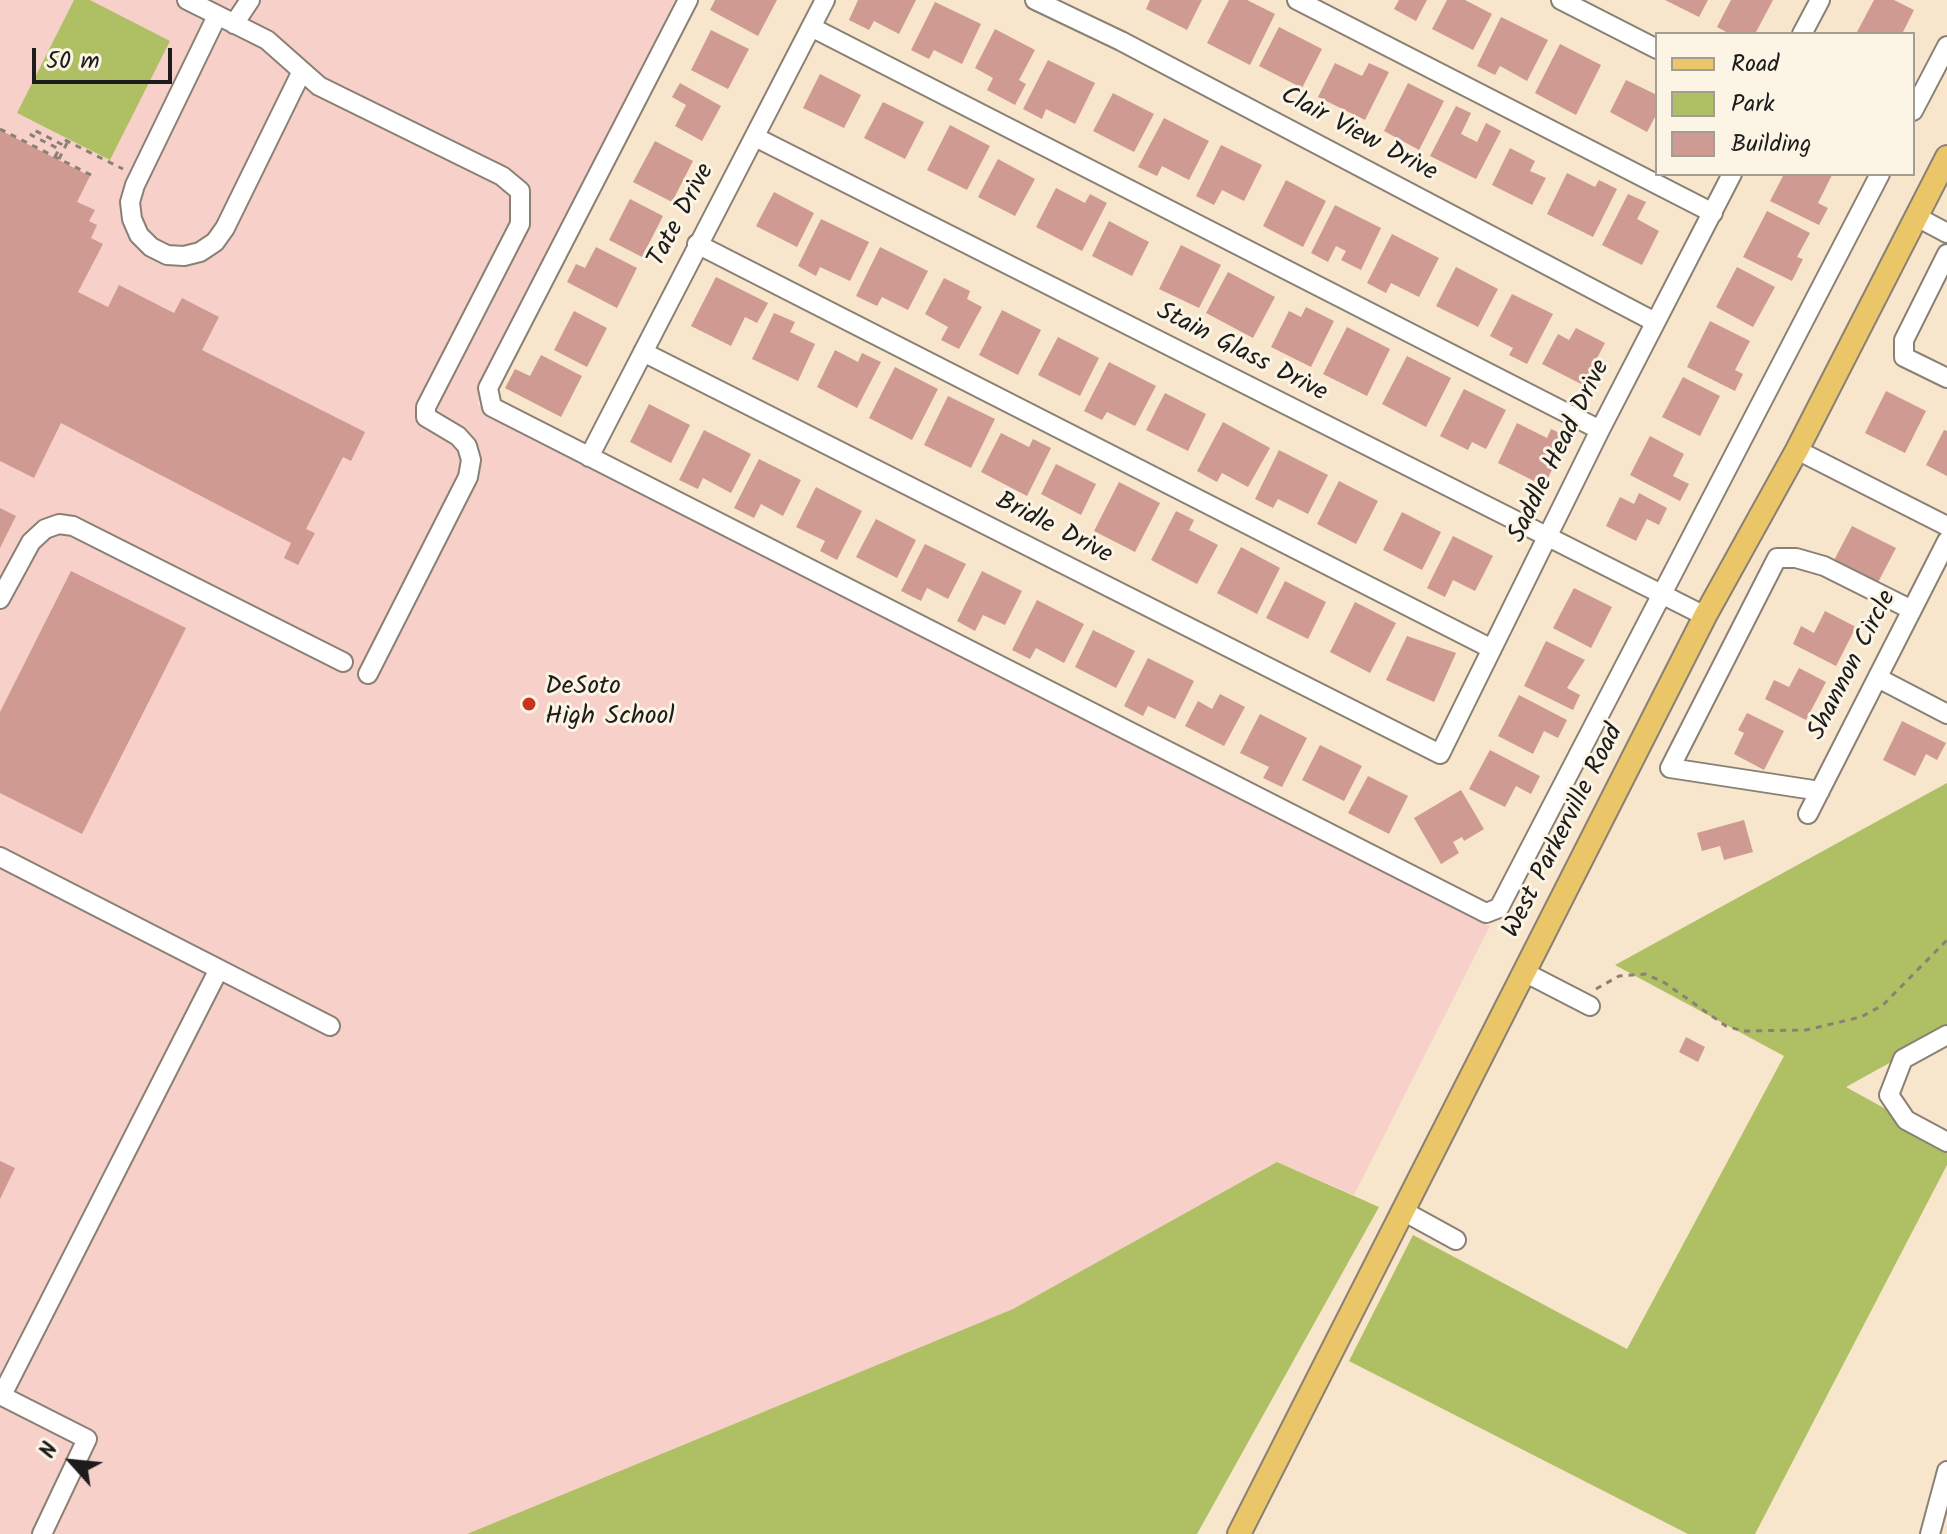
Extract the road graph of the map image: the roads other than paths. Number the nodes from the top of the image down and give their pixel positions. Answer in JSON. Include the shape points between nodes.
{"nodes":[{"id":1,"x":187,"y":0,"type":"edge"},
{"id":2,"x":250,"y":0,"type":"edge"},
{"id":3,"x":688,"y":0,"type":"edge"},
{"id":4,"x":825,"y":0,"type":"edge"},
{"id":5,"x":1035,"y":0,"type":"edge"},
{"id":6,"x":1297,"y":0,"type":"edge"},
{"id":7,"x":1561,"y":0,"type":"edge"},
{"id":8,"x":1820,"y":0,"type":"edge"},
{"id":9,"x":226,"y":20,"type":"junction"},
{"id":10,"x":811,"y":27,"type":"junction"},
{"id":11,"x":1803,"y":32,"type":"edge"},
{"id":12,"x":1947,"y":46,"type":"edge"},
{"id":13,"x":1655,"y":48,"type":"edge"},
{"id":14,"x":302,"y":71,"type":"junction"},
{"id":15,"x":1915,"y":107,"type":"edge"},
{"id":16,"x":755,"y":137,"type":"junction"},
{"id":17,"x":1947,"y":157,"type":"edge"},
{"id":18,"x":1731,"y":176,"type":"edge"},
{"id":19,"x":1879,"y":176,"type":"edge"},
{"id":20,"x":1713,"y":213,"type":"junction"},
{"id":21,"x":1917,"y":217,"type":"junction"},
{"id":22,"x":1947,"y":233,"type":"edge"},
{"id":23,"x":697,"y":244,"type":"junction"},
{"id":24,"x":1947,"y":254,"type":"edge"},
{"id":25,"x":1655,"y":322,"type":"junction"},
{"id":26,"x":643,"y":352,"type":"junction"},
{"id":27,"x":1947,"y":378,"type":"edge"},
{"id":28,"x":1600,"y":430,"type":"junction"},
{"id":29,"x":1797,"y":450,"type":"junction"},
{"id":30,"x":589,"y":457,"type":"junction"},
{"id":31,"x":1947,"y":526,"type":"edge"},
{"id":32,"x":1547,"y":539,"type":"junction"},
{"id":33,"x":1947,"y":541,"type":"edge"},
{"id":34,"x":1660,"y":593,"type":"junction"},
{"id":35,"x":0,"y":599,"type":"edge"},
{"id":36,"x":1912,"y":610,"type":"junction"},
{"id":37,"x":1705,"y":616,"type":"junction"},
{"id":38,"x":1492,"y":649,"type":"junction"},
{"id":39,"x":343,"y":662,"type":"dead end"},
{"id":40,"x":368,"y":674,"type":"dead end"},
{"id":41,"x":1878,"y":678,"type":"junction"},
{"id":42,"x":1947,"y":714,"type":"edge"},
{"id":43,"x":1440,"y":754,"type":"joint"},
{"id":44,"x":1820,"y":791,"type":"junction"},
{"id":45,"x":1808,"y":814,"type":"dead end"},
{"id":46,"x":0,"y":857,"type":"edge"},
{"id":47,"x":219,"y":969,"type":"junction"},
{"id":48,"x":1526,"y":973,"type":"junction"},
{"id":49,"x":1585,"y":1003,"type":"road end"},
{"id":50,"x":330,"y":1026,"type":"dead end"},
{"id":51,"x":1947,"y":1035,"type":"edge"},
{"id":52,"x":1947,"y":1142,"type":"edge"},
{"id":53,"x":1405,"y":1212,"type":"junction"},
{"id":54,"x":1456,"y":1240,"type":"dead end"},
{"id":55,"x":1,"y":1395,"type":"edge"},
{"id":56,"x":1947,"y":1471,"type":"edge"},
{"id":57,"x":42,"y":1534,"type":"edge"},
{"id":58,"x":1239,"y":1534,"type":"edge"},
{"id":59,"x":1930,"y":1534,"type":"edge"}],
"edges":[{"from":1,"to":9,"type":"street"},
{"from":2,"to":9,"type":"street"},
{"from":3,"to":30,"type":"street","via":[[488,388],[492,407]]},
{"from":4,"to":10,"type":"street","name":"Tate Drive"},
{"from":5,"to":25,"type":"street","name":"Clair View Drive"},
{"from":6,"to":20,"type":"street"},
{"from":7,"to":13,"type":"street"},
{"from":8,"to":11,"type":"street"},
{"from":9,"to":14,"type":"street","via":[[267,40]]},
{"from":9,"to":14,"type":"street","via":[[135,185],[132,219],[151,247],[184,256],[215,242]]},
{"from":10,"to":16,"type":"street","name":"Tate Drive"},
{"from":10,"to":28,"type":"street"},
{"from":12,"to":15,"type":"street"},
{"from":14,"to":40,"type":"street","via":[[342,99],[502,176],[515,184],[522,204],[520,224],[426,407],[426,417],[467,446],[468,477]]},
{"from":16,"to":23,"type":"street","name":"Tate Drive"},
{"from":16,"to":32,"type":"street","name":"Stain Glass Drive"},
{"from":17,"to":21,"type":"main road","name":"West Parkerville Road"},
{"from":18,"to":20,"type":"street","name":"Saddle Head Drive"},
{"from":19,"to":34,"type":"street"},
{"from":20,"to":25,"type":"street","name":"Saddle Head Drive"},
{"from":21,"to":22,"type":"street"},
{"from":21,"to":29,"type":"main road","name":"West Parkerville Road"},
{"from":23,"to":26,"type":"street","name":"Tate Drive"},
{"from":23,"to":38,"type":"street"},
{"from":24,"to":27,"type":"street","via":[[1904,340],[1904,357]]},
{"from":25,"to":28,"type":"street","name":"Saddle Head Drive"},
{"from":26,"to":30,"type":"street","name":"Tate Drive"},
{"from":26,"to":43,"type":"street","name":"Bridle Drive"},
{"from":28,"to":32,"type":"street","name":"Saddle Head Drive"},
{"from":29,"to":31,"type":"street"},
{"from":29,"to":37,"type":"main road","name":"West Parkerville Road"},
{"from":30,"to":34,"type":"street","via":[[1486,913],[1499,908]]},
{"from":32,"to":34,"type":"street","name":"Stain Glass Drive"},
{"from":32,"to":38,"type":"street","name":"Saddle Head Drive"},
{"from":33,"to":36,"type":"street","name":"Shannon Circle"},
{"from":34,"to":37,"type":"street","name":"Stain Glass Drive"},
{"from":35,"to":39,"type":"street","via":[[31,542],[45,529],[73,526]]},
{"from":36,"to":41,"type":"street","name":"Shannon Circle"},
{"from":36,"to":44,"type":"street","via":[[1824,566],[1777,558],[1670,768]]},
{"from":37,"to":48,"type":"main road","name":"West Parkerville Road"},
{"from":38,"to":43,"type":"street","name":"Saddle Head Drive"},
{"from":41,"to":42,"type":"street"},
{"from":41,"to":44,"type":"street","name":"Shannon Circle"},
{"from":44,"to":45,"type":"street","name":"Shannon Circle"},
{"from":46,"to":47,"type":"street"},
{"from":47,"to":50,"type":"street"},
{"from":47,"to":55,"type":"street"},
{"from":48,"to":49,"type":"street"},
{"from":48,"to":53,"type":"main road","name":"West Parkerville Road"},
{"from":51,"to":52,"type":"street","via":[[1903,1059],[1889,1095],[1906,1120]]},
{"from":53,"to":54,"type":"street"},
{"from":53,"to":58,"type":"main road","name":"West Parkerville Road"},
{"from":55,"to":57,"type":"street","via":[[87,1439]]},
{"from":56,"to":59,"type":"street"}]}
